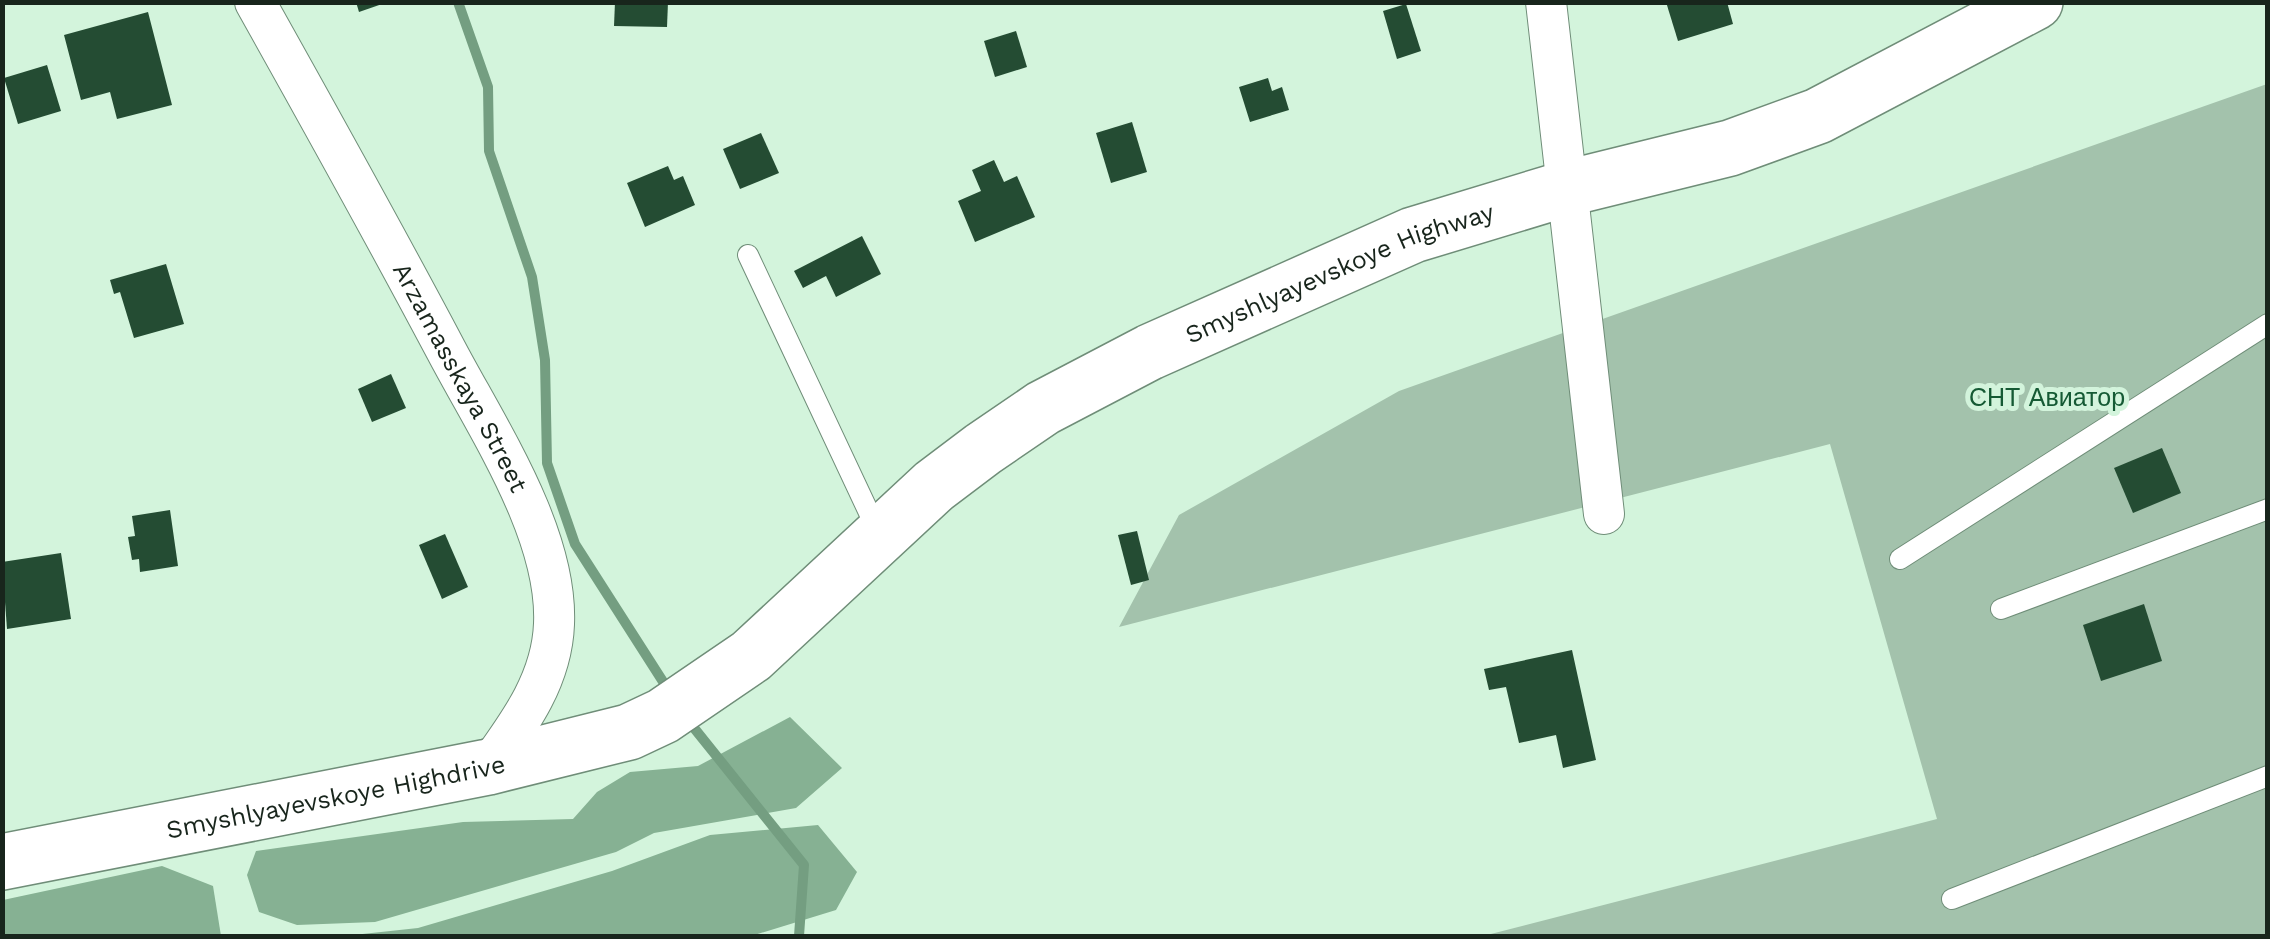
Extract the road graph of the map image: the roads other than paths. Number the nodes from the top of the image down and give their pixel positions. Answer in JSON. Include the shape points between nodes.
{"nodes":[{"id":1,"x":255,"y":2,"type":"edge"},
{"id":2,"x":1546,"y":2,"type":"edge"},
{"id":3,"x":2035,"y":2,"type":"edge"},
{"id":4,"x":1568,"y":188,"type":"junction"},
{"id":5,"x":748,"y":255,"type":"dead end"},
{"id":6,"x":2268,"y":324,"type":"edge"},
{"id":7,"x":2268,"y":509,"type":"edge"},
{"id":8,"x":1604,"y":514,"type":"dead end"},
{"id":9,"x":879,"y":536,"type":"junction"},
{"id":10,"x":1900,"y":559,"type":"dead end"},
{"id":11,"x":2001,"y":609,"type":"dead end"},
{"id":12,"x":720,"y":679,"type":"joint"},
{"id":13,"x":488,"y":768,"type":"junction"},
{"id":14,"x":2268,"y":776,"type":"edge"},
{"id":15,"x":2,"y":862,"type":"edge"},
{"id":16,"x":1952,"y":899,"type":"dead end"}],
"edges":[{"from":1,"to":13,"type":"street","name":"Arzamasskaya Street","via":[[522,494],[549,576],[554,624],[544,676]]},
{"from":2,"to":4,"type":"street"},
{"from":3,"to":4,"type":"street","name":"Smyshlyayevskoye Highway","via":[[1818,116],[1730,148]]},
{"from":4,"to":8,"type":"street"},
{"from":4,"to":9,"type":"street","name":"Smyshlyayevskoye Highway","via":[[1413,235],[1150,352],[1043,408],[982,449]]},
{"from":5,"to":9,"type":"lane"},
{"from":6,"to":10,"type":"lane"},
{"from":7,"to":11,"type":"lane"},
{"from":9,"to":12,"type":"street","name":"Smyshlyayevskoye Highway","via":[[786,628]]},
{"from":12,"to":13,"type":"street","name":"Smyshlyayevskoye Highdrive","via":[[663,716],[590,744]]},
{"from":13,"to":15,"type":"street","name":"Smyshlyayevskoye Highdrive"},
{"from":14,"to":16,"type":"lane"}]}
